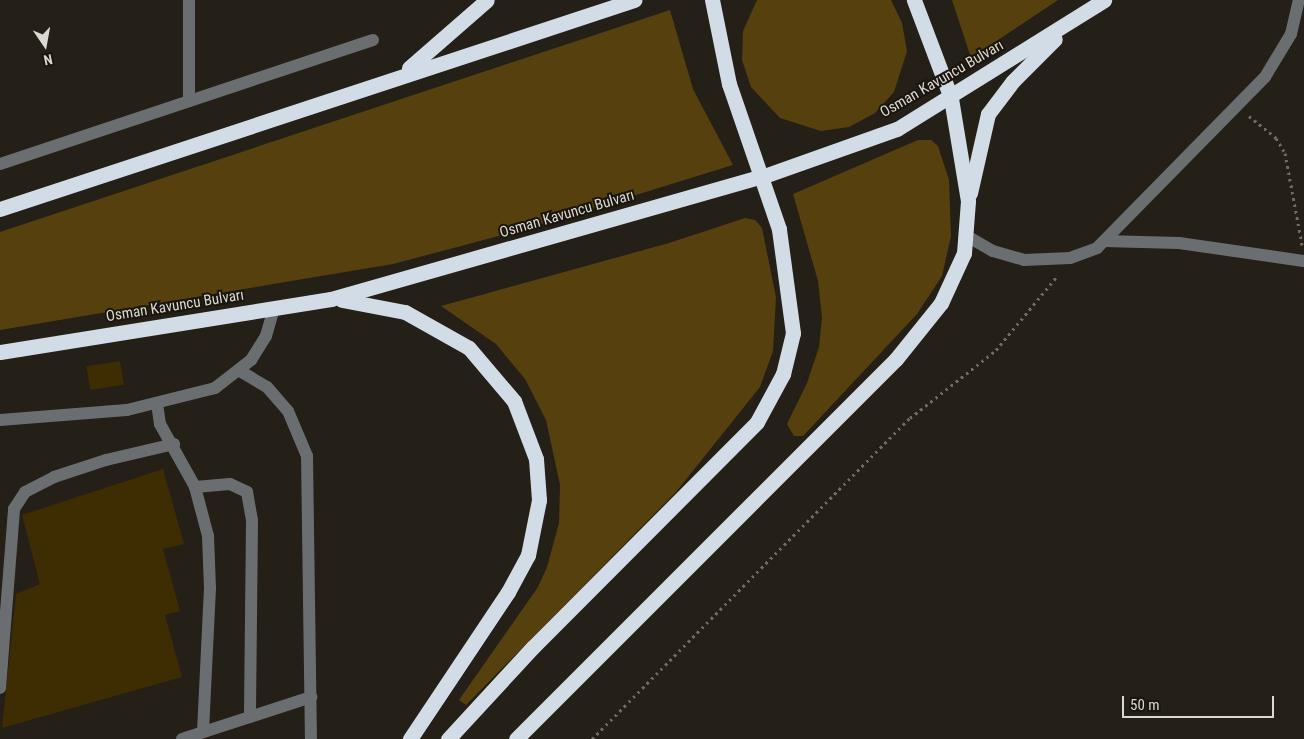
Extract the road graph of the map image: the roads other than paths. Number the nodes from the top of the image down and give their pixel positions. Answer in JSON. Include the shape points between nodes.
{"nodes":[{"id":1,"x":189,"y":0,"type":"edge"},
{"id":2,"x":487,"y":0,"type":"edge"},
{"id":3,"x":634,"y":0,"type":"edge"},
{"id":4,"x":712,"y":0,"type":"edge"},
{"id":5,"x":914,"y":0,"type":"edge"},
{"id":6,"x":1104,"y":0,"type":"edge"},
{"id":7,"x":1300,"y":4,"type":"edge"},
{"id":8,"x":1074,"y":19,"type":"junction"},
{"id":9,"x":373,"y":40,"type":"dead end"},
{"id":10,"x":400,"y":75,"type":"junction"},
{"id":11,"x":951,"y":98,"type":"junction"},
{"id":12,"x":189,"y":101,"type":"junction"},
{"id":13,"x":0,"y":164,"type":"edge"},
{"id":14,"x":764,"y":176,"type":"junction"},
{"id":15,"x":968,"y":202,"type":"junction"},
{"id":16,"x":0,"y":209,"type":"edge"},
{"id":17,"x":965,"y":235,"type":"junction"},
{"id":18,"x":1104,"y":241,"type":"junction"},
{"id":19,"x":1304,"y":261,"type":"edge"},
{"id":20,"x":330,"y":299,"type":"junction"},
{"id":21,"x":274,"y":308,"type":"junction"},
{"id":22,"x":0,"y":352,"type":"edge"},
{"id":23,"x":240,"y":371,"type":"junction"},
{"id":24,"x":157,"y":403,"type":"junction"},
{"id":25,"x":0,"y":420,"type":"edge"},
{"id":26,"x":174,"y":444,"type":"junction"},
{"id":27,"x":195,"y":487,"type":"junction"},
{"id":28,"x":0,"y":688,"type":"edge"},
{"id":29,"x":311,"y":697,"type":"junction"},
{"id":30,"x":250,"y":717,"type":"junction"},
{"id":31,"x":203,"y":732,"type":"junction"},
{"id":32,"x":182,"y":739,"type":"edge"},
{"id":33,"x":311,"y":739,"type":"edge"},
{"id":34,"x":410,"y":739,"type":"edge"},
{"id":35,"x":448,"y":739,"type":"edge"},
{"id":36,"x":516,"y":739,"type":"edge"}],
"edges":[{"from":1,"to":12,"type":"street"},
{"from":2,"to":10,"type":"highway"},
{"from":3,"to":10,"type":"highway"},
{"from":4,"to":14,"type":"highway","via":[[729,84]]},
{"from":5,"to":11,"type":"highway"},
{"from":6,"to":8,"type":"highway","name":"Osman Kavuncu Bulvarı"},
{"from":7,"to":18,"type":"street","via":[[1284,50],[1237,106]]},
{"from":8,"to":11,"type":"highway","name":"Osman Kavuncu Bulvarı"},
{"from":8,"to":15,"type":"highway","via":[[1013,81],[988,114]]},
{"from":9,"to":12,"type":"street"},
{"from":10,"to":16,"type":"highway"},
{"from":11,"to":14,"type":"highway","name":"Osman Kavuncu Bulvarı","via":[[897,129]]},
{"from":11,"to":15,"type":"highway"},
{"from":12,"to":13,"type":"street"},
{"from":14,"to":20,"type":"highway","name":"Osman Kavuncu Bulvarı"},
{"from":14,"to":35,"type":"highway","via":[[779,229],[793,333],[783,374],[757,422],[533,647]]},
{"from":15,"to":17,"type":"highway"},
{"from":17,"to":18,"type":"street","via":[[1008,257],[1041,261],[1070,258],[1097,248]]},
{"from":17,"to":36,"type":"highway","via":[[964,253],[941,303],[896,359]]},
{"from":18,"to":19,"type":"street","via":[[1179,243]]},
{"from":20,"to":21,"type":"highway","name":"Osman Kavuncu Bulvarı"},
{"from":20,"to":34,"type":"highway","via":[[405,312],[469,348],[514,401],[536,459],[539,500],[528,555],[508,592]]},
{"from":21,"to":22,"type":"highway","name":"Osman Kavuncu Bulvarı"},
{"from":21,"to":23,"type":"street","via":[[266,336]]},
{"from":23,"to":24,"type":"street","via":[[215,388]]},
{"from":23,"to":29,"type":"street","via":[[267,388],[288,411],[307,456]]},
{"from":24,"to":25,"type":"street","via":[[86,415]]},
{"from":24,"to":26,"type":"street","via":[[160,424]]},
{"from":26,"to":27,"type":"street"},
{"from":26,"to":28,"type":"street","via":[[89,466],[25,492],[14,509]]},
{"from":27,"to":30,"type":"street","via":[[230,484],[246,492],[252,521]]},
{"from":27,"to":31,"type":"street","via":[[210,562]]},
{"from":29,"to":30,"type":"street"},
{"from":29,"to":33,"type":"street"},
{"from":30,"to":31,"type":"street"},
{"from":31,"to":32,"type":"street"}]}
